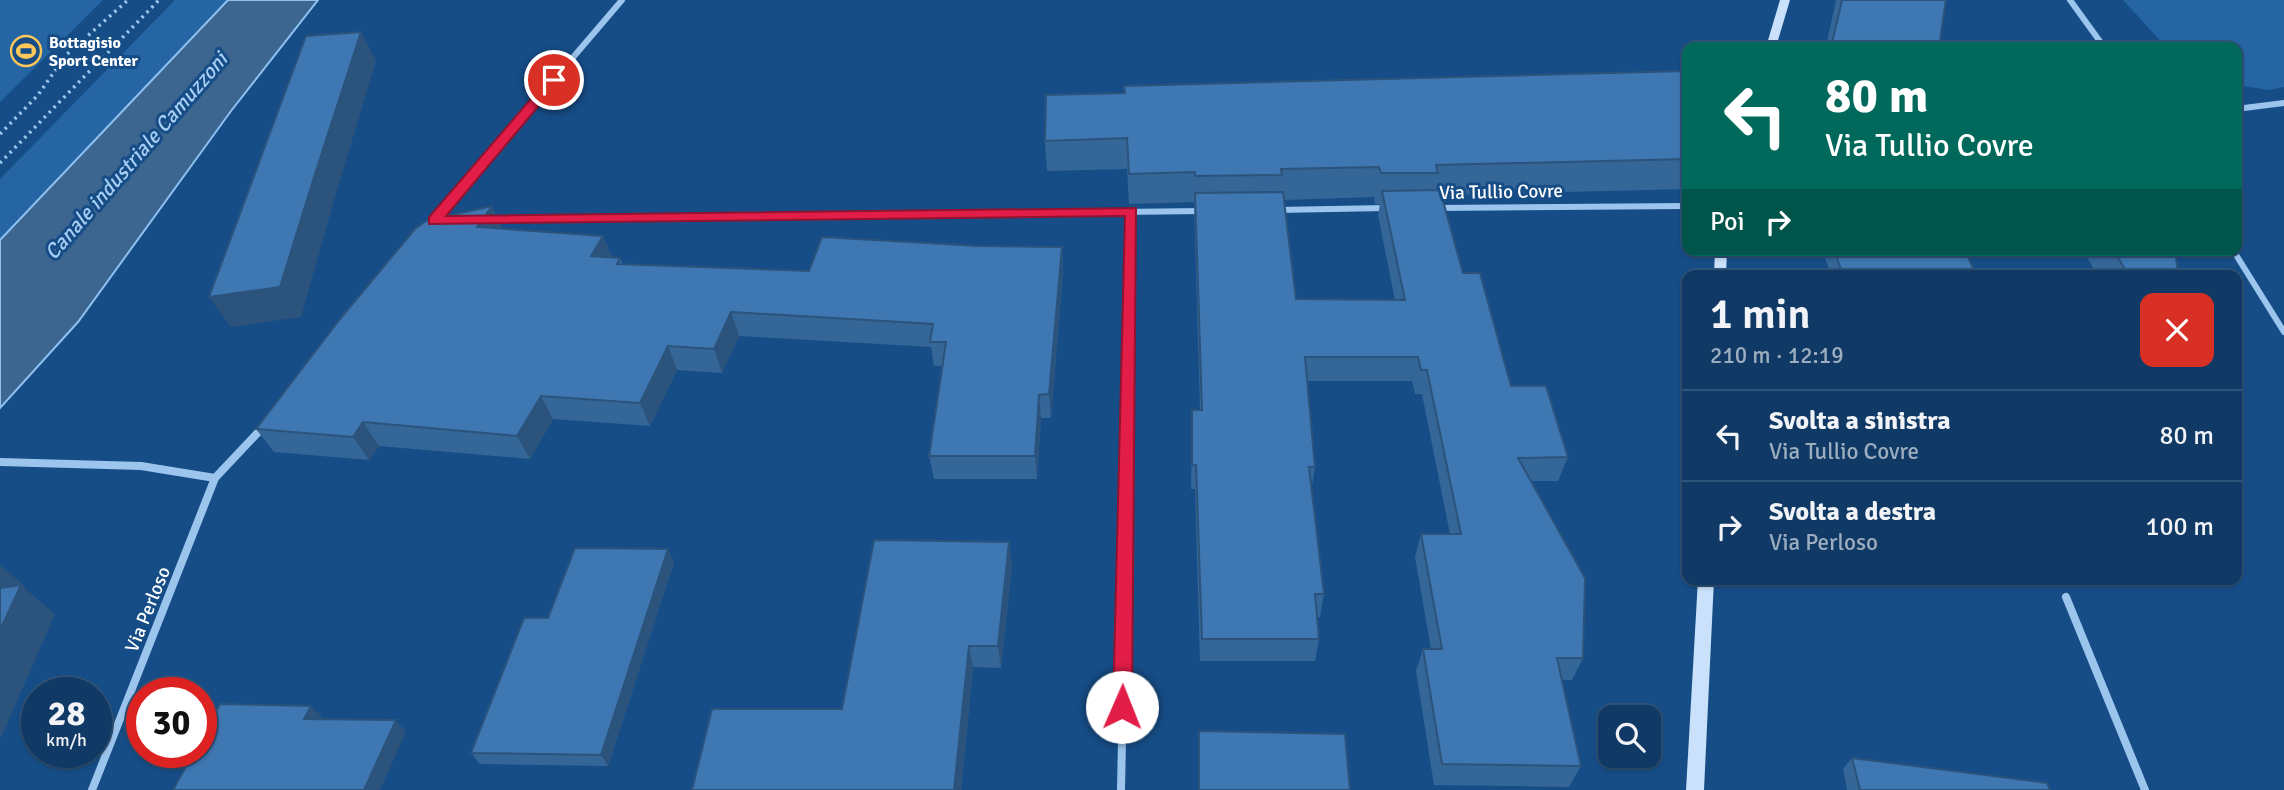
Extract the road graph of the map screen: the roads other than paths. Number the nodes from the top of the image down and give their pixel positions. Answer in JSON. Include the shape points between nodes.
{"nodes":[{"id":1,"x":622,"y":0,"type":"edge"},
{"id":2,"x":1785,"y":0,"type":"edge"},
{"id":3,"x":2070,"y":0,"type":"edge"},
{"id":4,"x":1772,"y":42,"type":"edge"},
{"id":5,"x":2100,"y":42,"type":"edge"},
{"id":6,"x":2284,"y":103,"type":"edge"},
{"id":7,"x":2242,"y":108,"type":"edge"},
{"id":8,"x":1682,"y":206,"type":"edge"},
{"id":9,"x":1394,"y":208,"type":"edge"},
{"id":10,"x":1421,"y":208,"type":"edge"},
{"id":11,"x":1269,"y":210,"type":"edge"},
{"id":12,"x":1214,"y":211,"type":"edge"},
{"id":13,"x":1132,"y":212,"type":"junction"},
{"id":14,"x":448,"y":220,"type":"edge"},
{"id":15,"x":476,"y":220,"type":"edge"},
{"id":16,"x":434,"y":221,"type":"junction"},
{"id":17,"x":425,"y":232,"type":"edge"},
{"id":18,"x":2237,"y":256,"type":"edge"},
{"id":19,"x":2284,"y":332,"type":"edge"},
{"id":20,"x":275,"y":414,"type":"edge"},
{"id":21,"x":0,"y":462,"type":"edge"},
{"id":22,"x":215,"y":478,"type":"junction"},
{"id":23,"x":1706,"y":585,"type":"edge"},
{"id":24,"x":2066,"y":597,"type":"dead end"},
{"id":25,"x":92,"y":790,"type":"edge"},
{"id":26,"x":1121,"y":790,"type":"edge"},
{"id":27,"x":1695,"y":790,"type":"edge"},
{"id":28,"x":2145,"y":790,"type":"edge"}],
"edges":[{"from":1,"to":16,"type":"street"},
{"from":2,"to":4,"type":"street"},
{"from":3,"to":5,"type":"street"},
{"from":6,"to":7,"type":"street"},
{"from":8,"to":10,"type":"street","name":"Via Tullio Covre"},
{"from":9,"to":11,"type":"street"},
{"from":12,"to":13,"type":"street"},
{"from":13,"to":15,"type":"street"},
{"from":13,"to":26,"type":"street"},
{"from":14,"to":16,"type":"street"},
{"from":16,"to":17,"type":"street"},
{"from":18,"to":19,"type":"street"},
{"from":20,"to":22,"type":"street","name":"Via Perloso"},
{"from":21,"to":22,"type":"street","via":[[141,466]]},
{"from":22,"to":25,"type":"street","name":"Via Perloso"},
{"from":23,"to":27,"type":"street"},
{"from":24,"to":28,"type":"street"}]}
